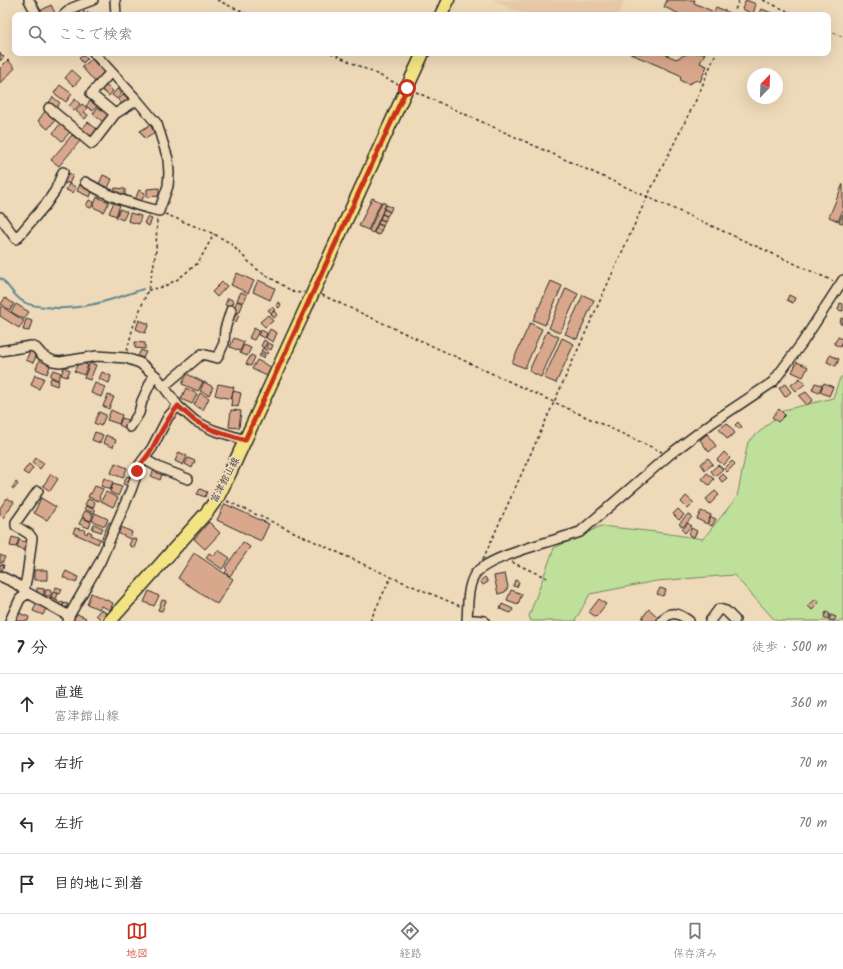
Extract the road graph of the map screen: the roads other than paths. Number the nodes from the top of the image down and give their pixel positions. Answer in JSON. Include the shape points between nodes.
{"nodes":[{"id":1,"x":29,"y":0,"type":"edge"},
{"id":2,"x":93,"y":0,"type":"edge"},
{"id":3,"x":115,"y":0,"type":"edge"},
{"id":4,"x":448,"y":0,"type":"edge"},
{"id":5,"x":35,"y":12,"type":"edge"},
{"id":6,"x":67,"y":12,"type":"edge"},
{"id":7,"x":116,"y":12,"type":"edge"},
{"id":8,"x":442,"y":12,"type":"edge"},
{"id":9,"x":97,"y":56,"type":"edge"},
{"id":10,"x":423,"y":56,"type":"edge"},
{"id":11,"x":111,"y":72,"type":"junction"},
{"id":12,"x":137,"y":100,"type":"junction"},
{"id":13,"x":49,"y":108,"type":"dead end"},
{"id":14,"x":114,"y":114,"type":"junction"},
{"id":15,"x":63,"y":172,"type":"dead end"},
{"id":16,"x":85,"y":182,"type":"dead end"},
{"id":17,"x":0,"y":217,"type":"edge"},
{"id":18,"x":842,"y":282,"type":"edge"},
{"id":19,"x":231,"y":310,"type":"dead end"},
{"id":20,"x":0,"y":351,"type":"edge"},
{"id":21,"x":154,"y":375,"type":"junction"},
{"id":22,"x":164,"y":386,"type":"junction"},
{"id":23,"x":178,"y":406,"type":"junction"},
{"id":24,"x":130,"y":427,"type":"dead end"},
{"id":25,"x":245,"y":440,"type":"junction"},
{"id":26,"x":144,"y":459,"type":"junction"},
{"id":27,"x":188,"y":479,"type":"dead end"},
{"id":28,"x":38,"y":492,"type":"dead end"},
{"id":29,"x":0,"y":576,"type":"edge"},
{"id":30,"x":26,"y":592,"type":"junction"},
{"id":31,"x":68,"y":619,"type":"edge"},
{"id":32,"x":467,"y":620,"type":"edge"},
{"id":33,"x":735,"y":620,"type":"edge"},
{"id":34,"x":10,"y":621,"type":"edge"},
{"id":35,"x":110,"y":621,"type":"edge"},
{"id":36,"x":484,"y":621,"type":"edge"},
{"id":37,"x":662,"y":621,"type":"edge"},
{"id":38,"x":689,"y":621,"type":"edge"},
{"id":39,"x":710,"y":621,"type":"edge"}],
"edges":[{"from":1,"to":5,"type":"street"},
{"from":2,"to":6,"type":"street"},
{"from":3,"to":7,"type":"street"},
{"from":4,"to":8,"type":"main road"},
{"from":9,"to":11,"type":"street"},
{"from":10,"to":25,"type":"main road","name":"富津館山線"},
{"from":11,"to":12,"type":"street"},
{"from":11,"to":14,"type":"street","via":[[91,94]]},
{"from":12,"to":14,"type":"street"},
{"from":12,"to":16,"type":"street","via":[[157,124],[168,159],[168,186],[159,211],[124,201]]},
{"from":13,"to":14,"type":"street","via":[[92,144]]},
{"from":15,"to":17,"type":"street","via":[[51,197],[16,239]]},
{"from":18,"to":32,"type":"street","via":[[773,382],[669,455],[580,532],[513,552],[479,568],[471,584]]},
{"from":19,"to":22,"type":"street","via":[[224,343],[217,358],[202,354]]},
{"from":20,"to":21,"type":"street","via":[[31,346],[42,355],[60,362],[97,356],[126,358],[140,363]]},
{"from":21,"to":22,"type":"street"},
{"from":21,"to":24,"type":"street","via":[[139,413]]},
{"from":22,"to":23,"type":"street"},
{"from":23,"to":25,"type":"street","via":[[195,421],[213,430]]},
{"from":23,"to":26,"type":"street","via":[[168,417]]},
{"from":25,"to":35,"type":"main road","name":"富津館山線","via":[[218,497],[207,512]]},
{"from":26,"to":27,"type":"street"},
{"from":26,"to":31,"type":"street","via":[[100,562]]},
{"from":28,"to":30,"type":"street","via":[[16,522],[16,526],[32,538]]},
{"from":29,"to":30,"type":"street"},
{"from":30,"to":31,"type":"street"},
{"from":30,"to":34,"type":"street"},
{"from":32,"to":36,"type":"street"},
{"from":33,"to":39,"type":"street","via":[[720,609]]},
{"from":37,"to":38,"type":"street","via":[[666,615],[674,614]]}]}
